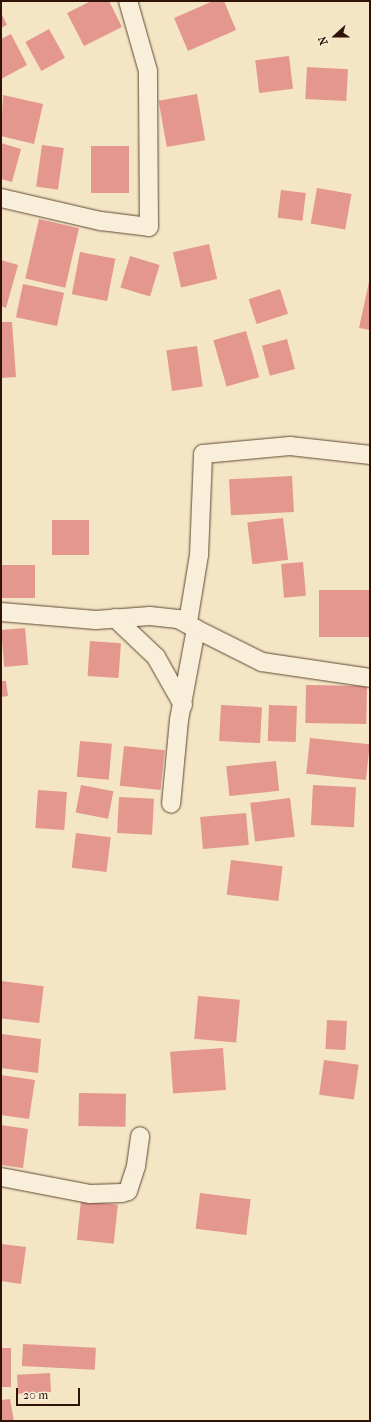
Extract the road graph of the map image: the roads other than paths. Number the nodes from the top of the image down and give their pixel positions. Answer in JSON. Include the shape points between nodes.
{"nodes":[{"id":1,"x":128,"y":1,"type":"edge"},
{"id":2,"x":1,"y":198,"type":"edge"},
{"id":3,"x":370,"y":455,"type":"edge"},
{"id":4,"x":1,"y":612,"type":"edge"},
{"id":5,"x":115,"y":618,"type":"junction"},
{"id":6,"x":192,"y":626,"type":"junction"},
{"id":7,"x":370,"y":678,"type":"edge"},
{"id":8,"x":183,"y":705,"type":"junction"},
{"id":9,"x":171,"y":804,"type":"dead end"},
{"id":10,"x":140,"y":1136,"type":"dead end"},
{"id":11,"x":1,"y":1177,"type":"edge"}],
"edges":[{"from":1,"to":2,"type":"street","via":[[148,71],[150,227],[101,221]]},
{"from":3,"to":6,"type":"street","via":[[290,446],[202,454],[199,555]]},
{"from":4,"to":5,"type":"street","via":[[96,620]]},
{"from":5,"to":6,"type":"street","via":[[150,616]]},
{"from":5,"to":8,"type":"street","via":[[156,657]]},
{"from":6,"to":7,"type":"street","via":[[262,662]]},
{"from":6,"to":8,"type":"street"},
{"from":8,"to":9,"type":"street"},
{"from":10,"to":11,"type":"street","via":[[136,1166],[128,1191],[122,1193],[90,1194]]}]}
